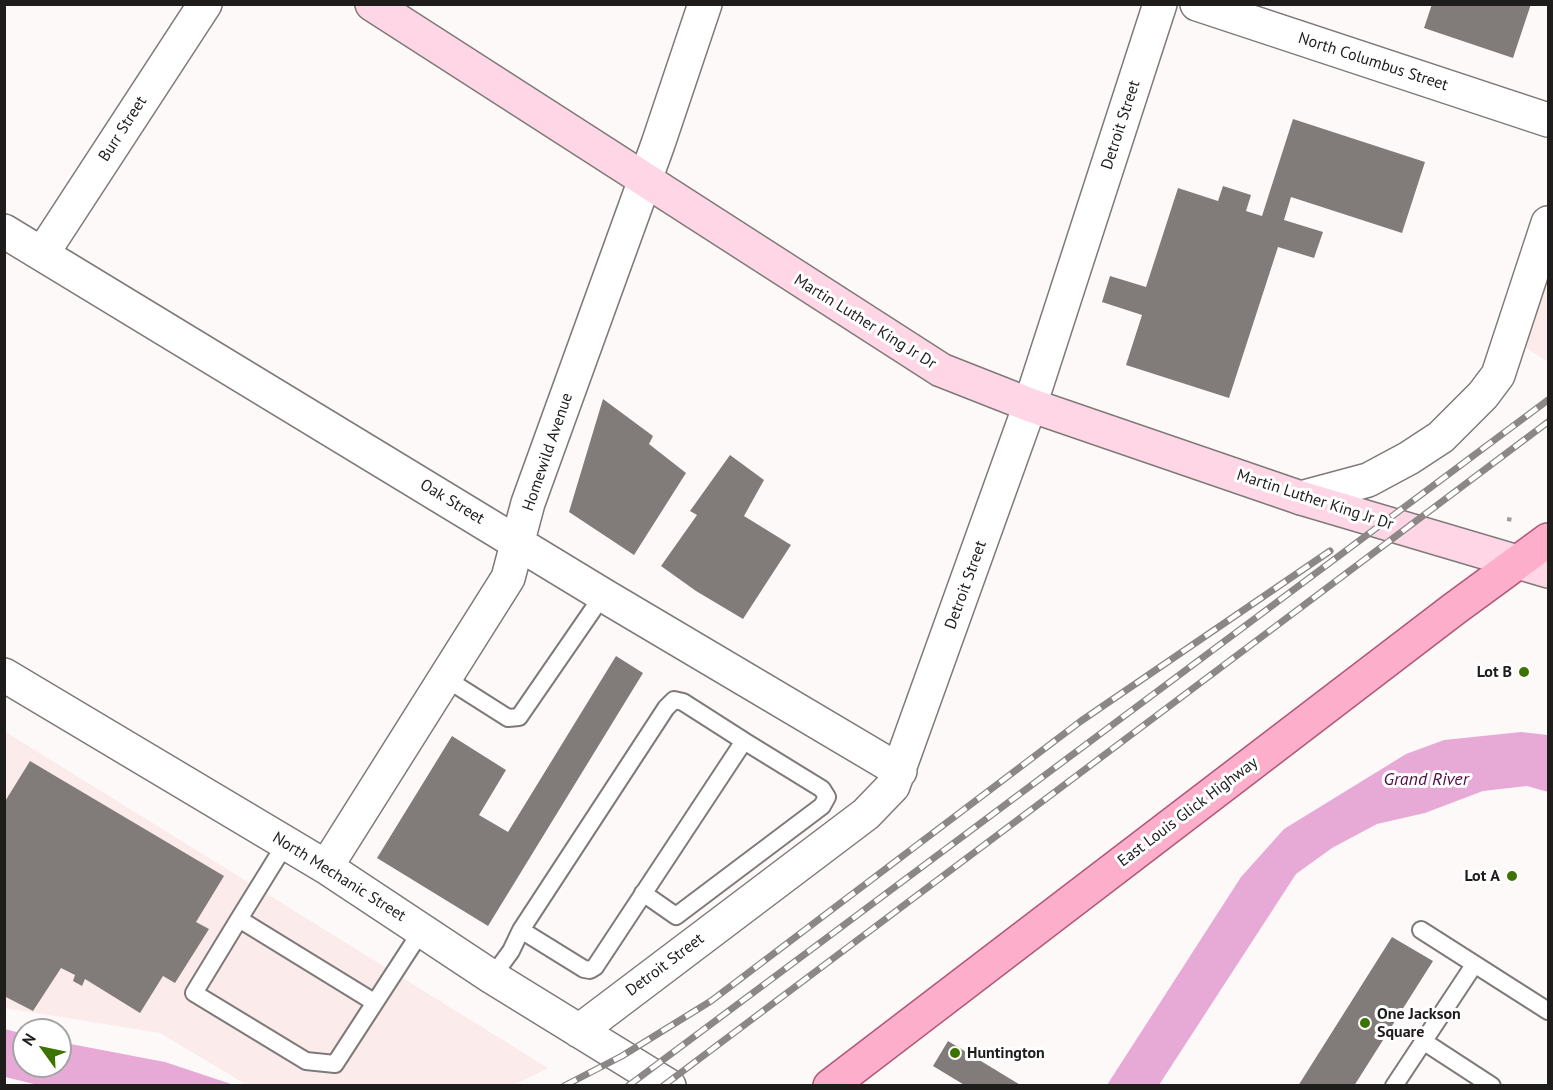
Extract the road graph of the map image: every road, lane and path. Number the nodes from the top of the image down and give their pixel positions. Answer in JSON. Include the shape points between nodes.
{"nodes":[{"id":1,"x":205,"y":4,"type":"edge"},
{"id":2,"x":372,"y":4,"type":"edge"},
{"id":3,"x":705,"y":4,"type":"edge"},
{"id":4,"x":1160,"y":4,"type":"edge"},
{"id":5,"x":1197,"y":4,"type":"edge"},
{"id":6,"x":1548,"y":120,"type":"edge"},
{"id":7,"x":645,"y":180,"type":"junction"},
{"id":8,"x":1548,"y":223,"type":"edge"},
{"id":9,"x":4,"y":231,"type":"edge"},
{"id":10,"x":42,"y":254,"type":"junction"},
{"id":11,"x":1030,"y":405,"type":"junction"},
{"id":12,"x":1301,"y":498,"type":"junction"},
{"id":13,"x":1507,"y":519,"type":"dead end"},
{"id":14,"x":1513,"y":520,"type":"dead end"},
{"id":15,"x":1548,"y":540,"type":"edge"},
{"id":16,"x":519,"y":543,"type":"junction"},
{"id":17,"x":1534,"y":567,"type":"edge"},
{"id":18,"x":603,"y":595,"type":"junction"},
{"id":19,"x":445,"y":678,"type":"junction"},
{"id":20,"x":6,"y":679,"type":"edge"},
{"id":21,"x":744,"y":741,"type":"junction"},
{"id":22,"x":900,"y":771,"type":"junction"},
{"id":23,"x":286,"y":843,"type":"junction"},
{"id":24,"x":326,"y":867,"type":"junction"},
{"id":25,"x":643,"y":893,"type":"junction"},
{"id":26,"x":239,"y":919,"type":"junction"},
{"id":27,"x":422,"y":930,"type":"junction"},
{"id":28,"x":521,"y":930,"type":"junction"},
{"id":29,"x":1421,"y":930,"type":"dead end"},
{"id":30,"x":1474,"y":964,"type":"junction"},
{"id":31,"x":492,"y":977,"type":"junction"},
{"id":32,"x":374,"y":1002,"type":"junction"},
{"id":33,"x":1548,"y":1011,"type":"edge"},
{"id":34,"x":579,"y":1031,"type":"junction"},
{"id":35,"x":1423,"y":1041,"type":"junction"},
{"id":36,"x":669,"y":1086,"type":"edge"},
{"id":37,"x":830,"y":1086,"type":"edge"},
{"id":38,"x":1394,"y":1086,"type":"edge"},
{"id":39,"x":1492,"y":1086,"type":"edge"}],
"edges":[{"from":1,"to":10,"type":"street","name":"Burr Street"},
{"from":2,"to":7,"type":"street","name":"Martin Luther King Jr Dr"},
{"from":3,"to":7,"type":"street","name":"Homewild Avenue"},
{"from":4,"to":11,"type":"street","name":"Detroit Street"},
{"from":5,"to":6,"type":"street","name":"North Columbus Street"},
{"from":7,"to":11,"type":"street","name":"Martin Luther King Jr Dr","via":[[922,360]]},
{"from":7,"to":16,"type":"street","name":"Homewild Avenue","via":[[528,504]]},
{"from":8,"to":12,"type":"street","via":[[1498,375],[1483,395],[1441,436],[1409,458],[1368,480]]},
{"from":9,"to":10,"type":"street","name":"Oak Street"},
{"from":10,"to":16,"type":"street","name":"Oak Street"},
{"from":11,"to":12,"type":"street","name":"Martin Luther King Jr Dr"},
{"from":11,"to":22,"type":"street","name":"Detroit Street"},
{"from":12,"to":17,"type":"street","name":"Martin Luther King Jr Dr"},
{"from":13,"to":14,"type":"path"},
{"from":15,"to":17,"type":"main road","name":"East Louis Glick Highway"},
{"from":16,"to":18,"type":"street","name":"Oak Street"},
{"from":16,"to":19,"type":"street","name":"Homewild Avenue","via":[[508,578]]},
{"from":17,"to":37,"type":"main road","name":"East Louis Glick Highway","via":[[1454,609]]},
{"from":18,"to":19,"type":"lane","via":[[519,717],[508,718]]},
{"from":18,"to":22,"type":"street","name":"Oak Street"},
{"from":19,"to":24,"type":"street","name":"Homewild Avenue"},
{"from":20,"to":23,"type":"street","name":"North Mechanic Street"},
{"from":21,"to":25,"type":"lane"},
{"from":21,"to":25,"type":"lane","via":[[822,789],[827,797],[822,806],[676,916]]},
{"from":21,"to":28,"type":"lane","via":[[674,700]]},
{"from":22,"to":34,"type":"street","name":"Detroit Street","via":[[885,795],[866,814]]},
{"from":23,"to":24,"type":"street","name":"North Mechanic Street"},
{"from":23,"to":26,"type":"lane"},
{"from":24,"to":27,"type":"street","name":"North Mechanic Street"},
{"from":25,"to":28,"type":"lane","via":[[590,970]]},
{"from":26,"to":32,"type":"lane"},
{"from":26,"to":32,"type":"lane","via":[[194,993],[306,1062],[335,1064]]},
{"from":27,"to":31,"type":"street","name":"North Mechanic Street"},
{"from":27,"to":32,"type":"lane"},
{"from":28,"to":31,"type":"lane"},
{"from":29,"to":30,"type":"lane"},
{"from":30,"to":33,"type":"lane"},
{"from":30,"to":35,"type":"lane"},
{"from":31,"to":34,"type":"street","name":"North Mechanic Street"},
{"from":34,"to":36,"type":"street","name":"North Mechanic Street"},
{"from":35,"to":38,"type":"lane"},
{"from":35,"to":39,"type":"lane"}]}
